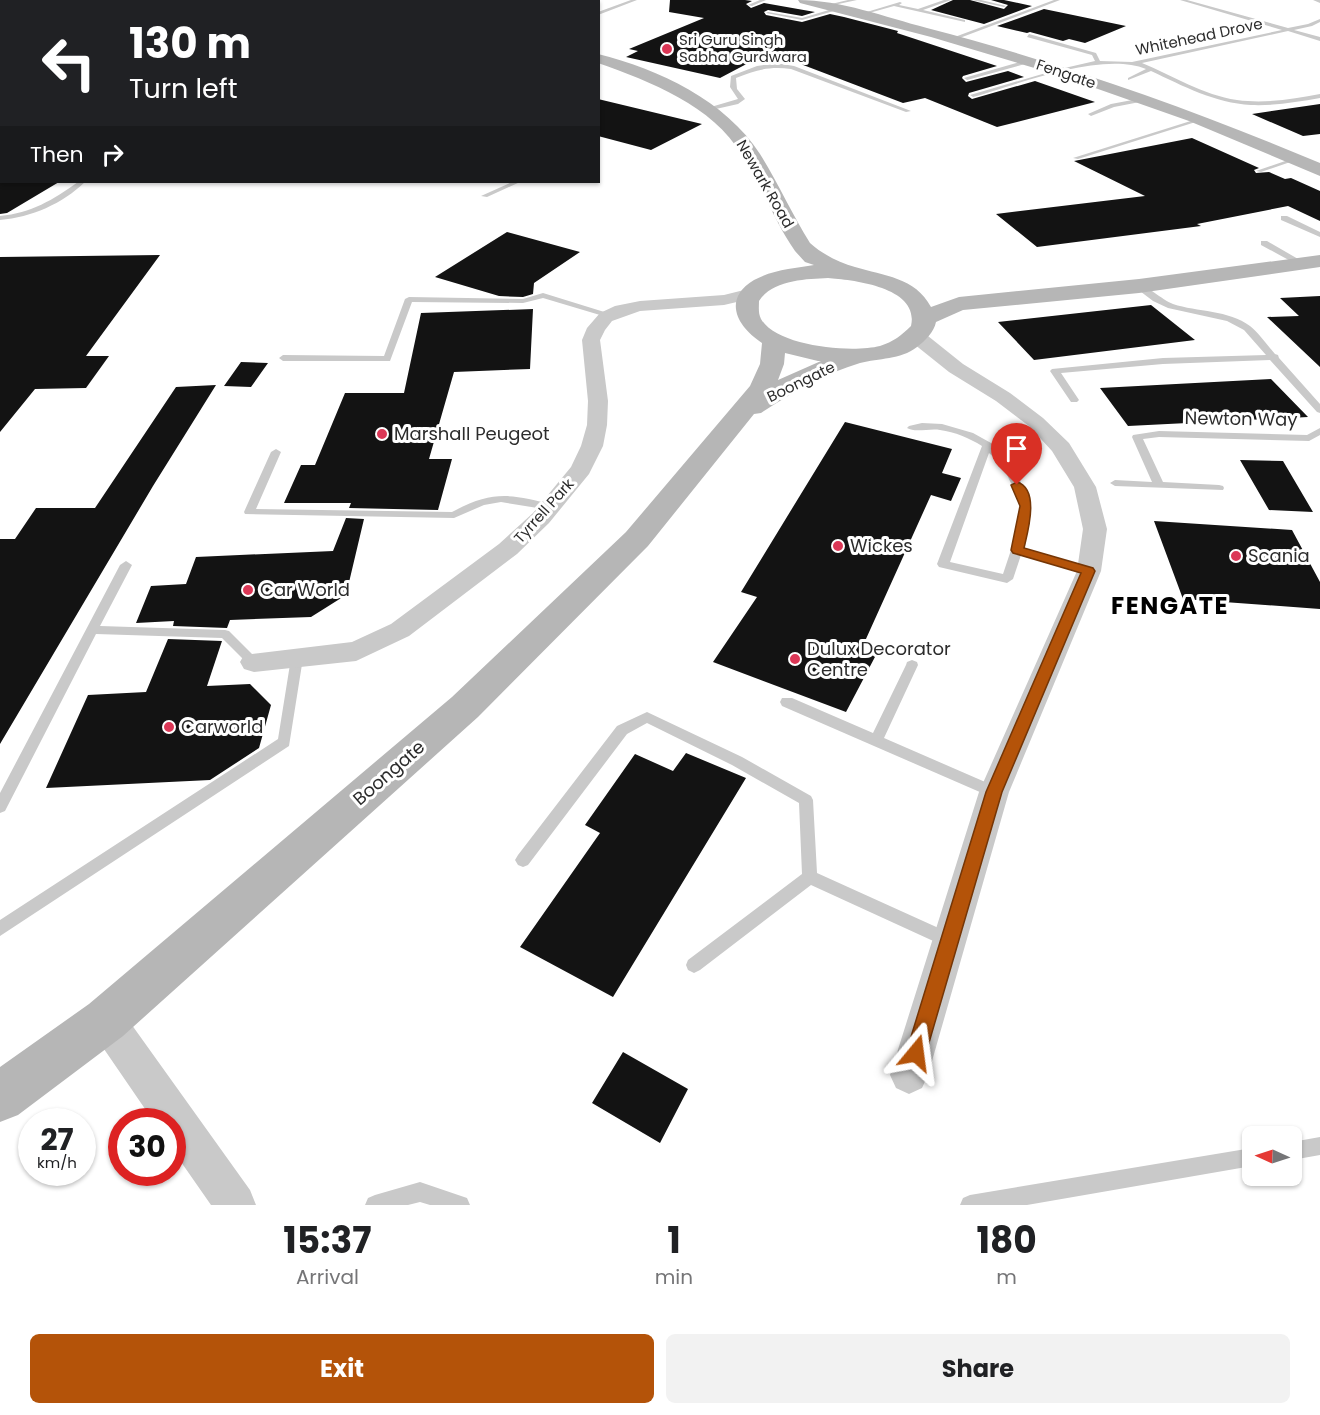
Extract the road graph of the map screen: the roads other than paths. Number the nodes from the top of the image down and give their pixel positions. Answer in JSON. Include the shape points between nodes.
{"nodes":[{"id":1,"x":635,"y":0,"type":"edge"},
{"id":2,"x":764,"y":0,"type":"edge"},
{"id":3,"x":804,"y":0,"type":"edge"},
{"id":4,"x":910,"y":0,"type":"edge"},
{"id":5,"x":949,"y":0,"type":"edge"},
{"id":6,"x":975,"y":0,"type":"edge"},
{"id":7,"x":1058,"y":0,"type":"edge"},
{"id":8,"x":1182,"y":0,"type":"edge"},
{"id":9,"x":1315,"y":0,"type":"edge"},
{"id":10,"x":1320,"y":2,"type":"edge"},
{"id":11,"x":895,"y":4,"type":"junction"},
{"id":12,"x":750,"y":5,"type":"dead end"},
{"id":13,"x":1004,"y":6,"type":"dead end"},
{"id":14,"x":833,"y":7,"type":"junction"},
{"id":15,"x":859,"y":7,"type":"edge"},
{"id":16,"x":917,"y":10,"type":"junction"},
{"id":17,"x":600,"y":13,"type":"edge"},
{"id":18,"x":768,"y":13,"type":"dead end"},
{"id":19,"x":1320,"y":20,"type":"edge"},
{"id":20,"x":963,"y":21,"type":"dead end"},
{"id":21,"x":1310,"y":25,"type":"junction"},
{"id":22,"x":1320,"y":27,"type":"edge"},
{"id":23,"x":1283,"y":31,"type":"junction"},
{"id":24,"x":1029,"y":36,"type":"dead end"},
{"id":25,"x":955,"y":38,"type":"junction"},
{"id":26,"x":1320,"y":39,"type":"edge"},
{"id":27,"x":600,"y":59,"type":"edge"},
{"id":28,"x":1030,"y":61,"type":"junction"},
{"id":29,"x":1098,"y":62,"type":"junction"},
{"id":30,"x":1136,"y":63,"type":"junction"},
{"id":31,"x":1151,"y":69,"type":"junction"},
{"id":32,"x":1058,"y":71,"type":"junction"},
{"id":33,"x":967,"y":78,"type":"dead end"},
{"id":34,"x":1130,"y":79,"type":"dead end"},
{"id":35,"x":973,"y":95,"type":"dead end"},
{"id":36,"x":1320,"y":96,"type":"edge"},
{"id":37,"x":1143,"y":100,"type":"junction"},
{"id":38,"x":708,"y":109,"type":"junction"},
{"id":39,"x":908,"y":111,"type":"dead end"},
{"id":40,"x":1091,"y":114,"type":"dead end"},
{"id":41,"x":1199,"y":120,"type":"junction"},
{"id":42,"x":1076,"y":158,"type":"dead end"},
{"id":43,"x":1296,"y":159,"type":"junction"},
{"id":44,"x":1320,"y":170,"type":"edge"},
{"id":45,"x":1259,"y":171,"type":"dead end"},
{"id":46,"x":81,"y":183,"type":"edge"},
{"id":47,"x":515,"y":183,"type":"edge"},
{"id":48,"x":485,"y":196,"type":"dead end"},
{"id":49,"x":0,"y":218,"type":"edge"},
{"id":50,"x":1284,"y":218,"type":"dead end"},
{"id":51,"x":1320,"y":235,"type":"edge"},
{"id":52,"x":1264,"y":243,"type":"dead end"},
{"id":53,"x":802,"y":247,"type":"junction"},
{"id":54,"x":1311,"y":262,"type":"edge"},
{"id":55,"x":852,"y":273,"type":"junction"},
{"id":56,"x":782,"y":276,"type":"junction"},
{"id":57,"x":897,"y":286,"type":"junction"},
{"id":58,"x":1139,"y":286,"type":"junction"},
{"id":59,"x":753,"y":293,"type":"junction"},
{"id":60,"x":691,"y":304,"type":"junction"},
{"id":61,"x":959,"y":304,"type":"junction"},
{"id":62,"x":610,"y":315,"type":"junction"},
{"id":63,"x":749,"y":320,"type":"junction"},
{"id":64,"x":921,"y":327,"type":"junction"},
{"id":65,"x":774,"y":341,"type":"junction"},
{"id":66,"x":893,"y":349,"type":"junction"},
{"id":67,"x":861,"y":356,"type":"junction"},
{"id":68,"x":1275,"y":357,"type":"junction"},
{"id":69,"x":283,"y":358,"type":"dead end"},
{"id":70,"x":956,"y":368,"type":"junction"},
{"id":71,"x":1074,"y":400,"type":"dead end"},
{"id":72,"x":1320,"y":410,"type":"edge"},
{"id":73,"x":743,"y":413,"type":"junction"},
{"id":74,"x":912,"y":428,"type":"dead end"},
{"id":75,"x":1320,"y":431,"type":"edge"},
{"id":76,"x":987,"y":446,"type":"junction"},
{"id":77,"x":276,"y":452,"type":"dead end"},
{"id":78,"x":1115,"y":483,"type":"dead end"},
{"id":79,"x":1159,"y":485,"type":"junction"},
{"id":80,"x":1219,"y":488,"type":"dead end"},
{"id":81,"x":550,"y":507,"type":"junction"},
{"id":82,"x":1017,"y":550,"type":"junction"},
{"id":83,"x":126,"y":565,"type":"dead end"},
{"id":84,"x":1089,"y":571,"type":"junction"},
{"id":85,"x":93,"y":630,"type":"junction"},
{"id":86,"x":297,"y":657,"type":"junction"},
{"id":87,"x":254,"y":663,"type":"joint"},
{"id":88,"x":912,"y":665,"type":"dead end"},
{"id":89,"x":787,"y":702,"type":"dead end"},
{"id":90,"x":876,"y":741,"type":"junction"},
{"id":91,"x":994,"y":792,"type":"junction"},
{"id":92,"x":0,"y":807,"type":"edge"},
{"id":93,"x":523,"y":861,"type":"dead end"},
{"id":94,"x":810,"y":877,"type":"junction"},
{"id":95,"x":0,"y":928,"type":"edge"},
{"id":96,"x":949,"y":941,"type":"junction"},
{"id":97,"x":694,"y":965,"type":"dead end"},
{"id":98,"x":106,"y":1020,"type":"junction"},
{"id":99,"x":909,"y":1075,"type":"dead end"},
{"id":100,"x":0,"y":1097,"type":"edge"},
{"id":101,"x":1320,"y":1146,"type":"edge"},
{"id":102,"x":1302,"y":1149,"type":"edge"},
{"id":103,"x":1242,"y":1159,"type":"edge"},
{"id":104,"x":235,"y":1205,"type":"edge"},
{"id":105,"x":375,"y":1205,"type":"edge"},
{"id":106,"x":460,"y":1205,"type":"edge"},
{"id":107,"x":970,"y":1205,"type":"edge"}],
"edges":[{"from":1,"to":17,"type":"lane"},
{"from":2,"to":12,"type":"lane"},
{"from":3,"to":14,"type":"street","name":"Fengate"},
{"from":4,"to":11,"type":"lane"},
{"from":5,"to":16,"type":"lane"},
{"from":6,"to":13,"type":"lane"},
{"from":7,"to":25,"type":"lane"},
{"from":8,"to":23,"type":"lane"},
{"from":9,"to":10,"type":"lane"},
{"from":11,"to":15,"type":"lane"},
{"from":11,"to":16,"type":"lane"},
{"from":14,"to":15,"type":"street","name":"Fengate"},
{"from":14,"to":18,"type":"lane","via":[[802,19]]},
{"from":15,"to":25,"type":"street","name":"Fengate"},
{"from":16,"to":20,"type":"lane"},
{"from":19,"to":21,"type":"lane","name":"Whitehead Drove"},
{"from":21,"to":22,"type":"lane"},
{"from":21,"to":23,"type":"lane","name":"Whitehead Drove"},
{"from":23,"to":26,"type":"lane"},
{"from":23,"to":30,"type":"lane","name":"Whitehead Drove"},
{"from":24,"to":29,"type":"lane","via":[[1094,54]]},
{"from":25,"to":28,"type":"street","name":"Fengate"},
{"from":27,"to":38,"type":"street","name":"Newark Road","via":[[666,85]]},
{"from":28,"to":32,"type":"street","name":"Fengate"},
{"from":28,"to":33,"type":"lane"},
{"from":29,"to":30,"type":"lane","name":"Whitehead Drove"},
{"from":29,"to":32,"type":"lane","name":"Whitehead Drove"},
{"from":30,"to":31,"type":"lane"},
{"from":31,"to":34,"type":"lane"},
{"from":31,"to":36,"type":"lane","via":[[1205,92],[1248,103]]},
{"from":32,"to":35,"type":"lane","name":"Whitehead Drove"},
{"from":32,"to":37,"type":"street","name":"Fengate"},
{"from":37,"to":40,"type":"lane"},
{"from":37,"to":41,"type":"street","name":"Fengate"},
{"from":38,"to":39,"type":"lane","via":[[742,99],[735,92],[733,77],[776,65],[807,71]]},
{"from":38,"to":53,"type":"street","name":"Newark Road","via":[[750,153]]},
{"from":41,"to":42,"type":"lane"},
{"from":41,"to":43,"type":"street","name":"Fengate"},
{"from":43,"to":44,"type":"street","name":"Fengate"},
{"from":43,"to":45,"type":"lane"},
{"from":46,"to":49,"type":"lane","via":[[35,213]]},
{"from":47,"to":48,"type":"lane"},
{"from":50,"to":51,"type":"lane"},
{"from":52,"to":54,"type":"lane"},
{"from":53,"to":55,"type":"street","name":"Newark Road","via":[[822,261]]},
{"from":53,"to":56,"type":"street","name":"Newark Road","via":[[801,257]]},
{"from":54,"to":58,"type":"street"},
{"from":55,"to":56,"type":"street","via":[[804,272]]},
{"from":55,"to":57,"type":"street"},
{"from":56,"to":59,"type":"street"},
{"from":57,"to":61,"type":"street"},
{"from":57,"to":64,"type":"street","via":[[921,306]]},
{"from":58,"to":61,"type":"street"},
{"from":58,"to":68,"type":"lane","name":"Newton Way","via":[[1171,306],[1230,319],[1247,328]]},
{"from":59,"to":60,"type":"street"},
{"from":59,"to":63,"type":"street","via":[[746,306]]},
{"from":60,"to":62,"type":"street","via":[[640,306]]},
{"from":60,"to":63,"type":"street"},
{"from":61,"to":64,"type":"street"},
{"from":62,"to":69,"type":"lane","via":[[543,295],[523,301],[409,299],[387,359]]},
{"from":62,"to":81,"type":"street","name":"Tyrrell Park","via":[[596,328],[591,340],[598,401],[592,446],[580,469]]},
{"from":63,"to":65,"type":"street"},
{"from":64,"to":66,"type":"street"},
{"from":64,"to":70,"type":"street"},
{"from":65,"to":67,"type":"street","via":[[815,354]]},
{"from":65,"to":73,"type":"street","name":"Boongate","via":[[762,388]]},
{"from":66,"to":67,"type":"street"},
{"from":66,"to":70,"type":"street"},
{"from":67,"to":73,"type":"street","name":"Boongate","via":[[778,389]]},
{"from":68,"to":71,"type":"lane","via":[[1163,361],[1055,371]]},
{"from":68,"to":72,"type":"lane","name":"Newton Way"},
{"from":70,"to":84,"type":"street","via":[[1004,397],[1061,448],[1085,487],[1095,529]]},
{"from":73,"to":98,"type":"street","name":"Boongate","via":[[637,539],[465,707]]},
{"from":74,"to":76,"type":"lane","via":[[929,424],[968,432]]},
{"from":75,"to":79,"type":"lane","name":"Newton Way","via":[[1309,438],[1159,434],[1137,437]]},
{"from":76,"to":82,"type":"lane","via":[[1008,465],[1026,506]]},
{"from":76,"to":82,"type":"lane","via":[[943,564],[1008,579]]},
{"from":77,"to":81,"type":"lane","via":[[249,512],[454,515],[477,502],[500,496]]},
{"from":78,"to":79,"type":"lane"},
{"from":79,"to":80,"type":"lane"},
{"from":81,"to":86,"type":"street","name":"Tyrrell Park","via":[[508,549],[400,630],[356,651]]},
{"from":82,"to":84,"type":"lane"},
{"from":83,"to":85,"type":"lane"},
{"from":84,"to":91,"type":"street"},
{"from":85,"to":87,"type":"lane","via":[[225,634]]},
{"from":85,"to":92,"type":"lane"},
{"from":86,"to":87,"type":"street","name":"Tyrrell Park"},
{"from":86,"to":95,"type":"lane","via":[[284,742]]},
{"from":88,"to":90,"type":"lane"},
{"from":89,"to":90,"type":"lane"},
{"from":90,"to":91,"type":"lane"},
{"from":91,"to":96,"type":"street"},
{"from":93,"to":94,"type":"lane","via":[[622,730],[647,717],[736,760],[806,800]]},
{"from":94,"to":96,"type":"lane"},
{"from":94,"to":97,"type":"lane"},
{"from":96,"to":99,"type":"street"},
{"from":98,"to":100,"type":"street","name":"Boongate"},
{"from":98,"to":104,"type":"street"},
{"from":101,"to":102,"type":"lane"},
{"from":103,"to":107,"type":"lane"},
{"from":105,"to":106,"type":"lane","via":[[420,1192]]}]}
